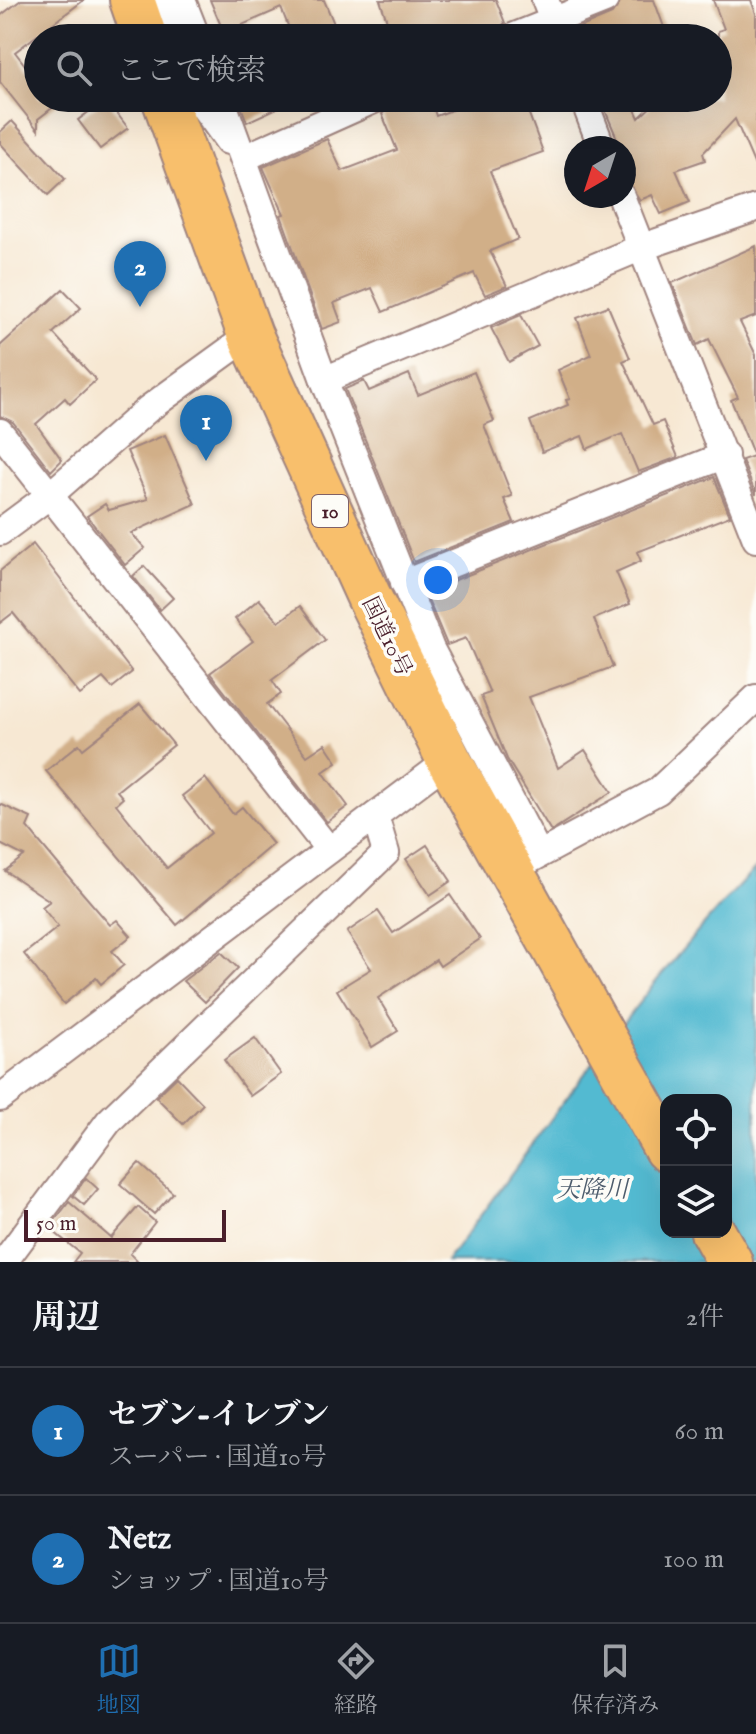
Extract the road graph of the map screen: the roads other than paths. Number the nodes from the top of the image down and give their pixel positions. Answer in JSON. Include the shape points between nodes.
{"nodes":[{"id":1,"x":132,"y":0,"type":"edge"},
{"id":2,"x":165,"y":0,"type":"edge"},
{"id":3,"x":182,"y":0,"type":"edge"},
{"id":4,"x":605,"y":0,"type":"edge"},
{"id":5,"x":552,"y":19,"type":"edge"},
{"id":6,"x":140,"y":24,"type":"edge"},
{"id":7,"x":170,"y":24,"type":"edge"},
{"id":8,"x":191,"y":24,"type":"edge"},
{"id":9,"x":169,"y":112,"type":"edge"},
{"id":10,"x":208,"y":112,"type":"edge"},
{"id":11,"x":226,"y":112,"type":"edge"},
{"id":12,"x":347,"y":112,"type":"edge"},
{"id":13,"x":588,"y":112,"type":"edge"},
{"id":14,"x":597,"y":136,"type":"edge"},
{"id":15,"x":244,"y":158,"type":"junction"},
{"id":16,"x":625,"y":208,"type":"edge"},
{"id":17,"x":756,"y":208,"type":"edge"},
{"id":18,"x":640,"y":248,"type":"junction"},
{"id":19,"x":250,"y":335,"type":"junction"},
{"id":20,"x":324,"y":380,"type":"junction"},
{"id":21,"x":0,"y":432,"type":"edge"},
{"id":22,"x":725,"y":455,"type":"junction"},
{"id":23,"x":50,"y":495,"type":"junction"},
{"id":24,"x":0,"y":532,"type":"edge"},
{"id":25,"x":756,"y":539,"type":"edge"},
{"id":26,"x":404,"y":583,"type":"junction"},
{"id":27,"x":756,"y":698,"type":"edge"},
{"id":28,"x":449,"y":760,"type":"junction"},
{"id":29,"x":375,"y":816,"type":"junction"},
{"id":30,"x":329,"y":850,"type":"junction"},
{"id":31,"x":524,"y":863,"type":"junction"},
{"id":32,"x":0,"y":1098,"type":"edge"},
{"id":33,"x":660,"y":1138,"type":"edge"},
{"id":34,"x":716,"y":1238,"type":"edge"},
{"id":35,"x":4,"y":1262,"type":"edge"},
{"id":36,"x":730,"y":1262,"type":"edge"}],
"edges":[{"from":1,"to":6,"type":"highway"},
{"from":2,"to":7,"type":"street"},
{"from":3,"to":8,"type":"street"},
{"from":4,"to":5,"type":"street"},
{"from":9,"to":19,"type":"highway","name":"国道10号","number":"10"},
{"from":10,"to":15,"type":"street"},
{"from":11,"to":15,"type":"street"},
{"from":12,"to":15,"type":"street"},
{"from":13,"to":14,"type":"street"},
{"from":15,"to":20,"type":"street"},
{"from":16,"to":18,"type":"street"},
{"from":17,"to":18,"type":"street"},
{"from":18,"to":20,"type":"street"},
{"from":18,"to":22,"type":"street"},
{"from":19,"to":23,"type":"street","via":[[148,409]]},
{"from":19,"to":28,"type":"highway","name":"国道10号","number":"10"},
{"from":20,"to":26,"type":"street"},
{"from":21,"to":23,"type":"street"},
{"from":22,"to":25,"type":"street"},
{"from":22,"to":26,"type":"street"},
{"from":23,"to":24,"type":"street"},
{"from":23,"to":30,"type":"street"},
{"from":26,"to":31,"type":"street"},
{"from":27,"to":31,"type":"street","via":[[658,791]]},
{"from":28,"to":29,"type":"street"},
{"from":28,"to":31,"type":"highway","name":"国道10号","number":"10"},
{"from":29,"to":30,"type":"street"},
{"from":29,"to":35,"type":"street","via":[[386,853],[109,1121]]},
{"from":30,"to":32,"type":"street"},
{"from":31,"to":33,"type":"highway","name":"国道10号","number":"10","via":[[530,909]]},
{"from":34,"to":36,"type":"highway"}]}
